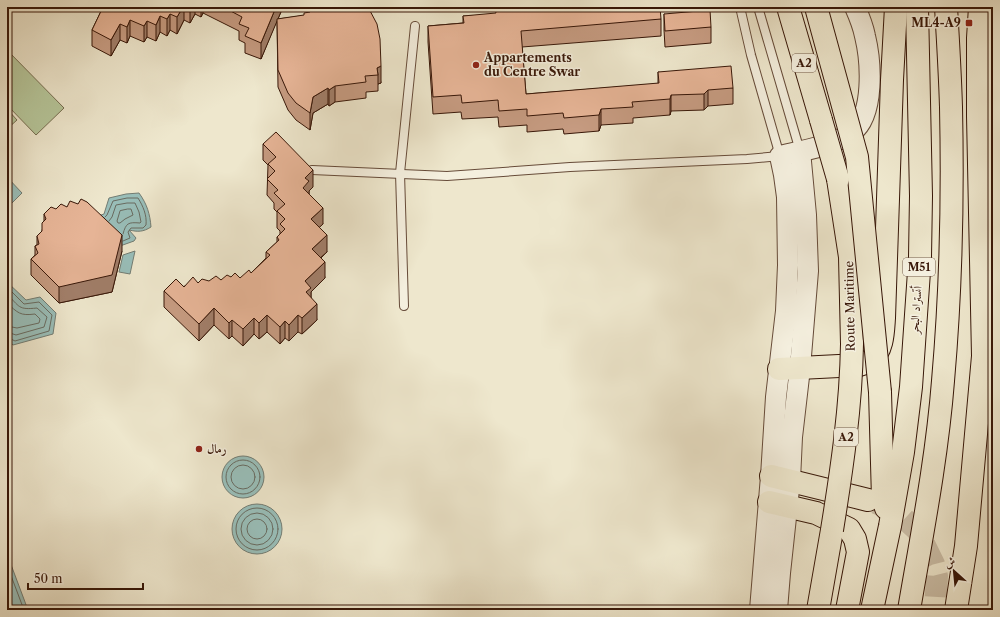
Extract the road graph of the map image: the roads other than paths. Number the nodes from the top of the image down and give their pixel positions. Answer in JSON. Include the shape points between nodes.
{"nodes":[{"id":1,"x":740,"y":7,"type":"edge"},
{"id":2,"x":758,"y":7,"type":"edge"},
{"id":3,"x":788,"y":7,"type":"edge"},
{"id":4,"x":816,"y":7,"type":"edge"},
{"id":5,"x":855,"y":7,"type":"edge"},
{"id":6,"x":896,"y":7,"type":"edge"},
{"id":7,"x":917,"y":7,"type":"edge"},
{"id":8,"x":946,"y":7,"type":"edge"},
{"id":9,"x":966,"y":7,"type":"edge"},
{"id":10,"x":980,"y":7,"type":"edge"},
{"id":11,"x":415,"y":26,"type":"dead end"},
{"id":12,"x":951,"y":107,"type":"junction"},
{"id":13,"x":800,"y":151,"type":"junction"},
{"id":14,"x":780,"y":156,"type":"junction"},
{"id":15,"x":312,"y":170,"type":"edge"},
{"id":16,"x":400,"y":173,"type":"junction"},
{"id":17,"x":404,"y":306,"type":"dead end"},
{"id":18,"x":790,"y":368,"type":"junction"},
{"id":19,"x":781,"y":478,"type":"junction"},
{"id":20,"x":868,"y":500,"type":"tunnel mouth"},
{"id":21,"x":778,"y":503,"type":"junction"},
{"id":22,"x":890,"y":526,"type":"junction"},
{"id":23,"x":760,"y":610,"type":"edge"},
{"id":24,"x":777,"y":610,"type":"edge"},
{"id":25,"x":818,"y":610,"type":"edge"},
{"id":26,"x":847,"y":610,"type":"edge"},
{"id":27,"x":872,"y":610,"type":"edge"},
{"id":28,"x":909,"y":610,"type":"edge"},
{"id":29,"x":956,"y":610,"type":"edge"}],
"edges":[{"from":1,"to":14,"type":"lane"},
{"from":2,"to":13,"type":"lane"},
{"from":3,"to":25,"type":"highway","name":"Route Maritime","number":"A2","bridge":true,"via":[[838,179],[850,258],[852,380],[844,453]]},
{"from":4,"to":22,"type":"highway","bridge":true,"via":[[857,157],[880,392],[883,499]]},
{"from":5,"to":13,"type":"street","via":[[866,37],[869,85],[866,110],[852,133],[833,142]]},
{"from":6,"to":18,"type":"highway","via":[[883,336],[871,360],[859,365]]},
{"from":7,"to":22,"type":"highway","name":"أتستراد البحر","number":"M51","via":[[920,257],[911,387]]},
{"from":8,"to":12,"type":"highway","number":"M51"},
{"from":9,"to":12,"type":"highway"},
{"from":10,"to":29,"type":"highway","via":[[978,116],[983,356],[966,546]]},
{"from":11,"to":16,"type":"lane"},
{"from":12,"to":28,"type":"highway","number":"M51","via":[[949,292],[943,382],[925,518]]},
{"from":13,"to":14,"type":"street"},
{"from":13,"to":18,"type":"street","via":[[808,271]]},
{"from":14,"to":16,"type":"lane","via":[[747,160],[570,167],[447,176]]},
{"from":14,"to":18,"type":"street","via":[[787,196],[786,311]]},
{"from":15,"to":16,"type":"lane"},
{"from":16,"to":17,"type":"lane"},
{"from":18,"to":19,"type":"street","via":[[792,437]]},
{"from":19,"to":20,"type":"highway"},
{"from":19,"to":21,"type":"street"},
{"from":21,"to":23,"type":"street"},
{"from":21,"to":24,"type":"street"},
{"from":21,"to":26,"type":"highway","via":[[816,513],[849,529],[858,552]]},
{"from":22,"to":27,"type":"highway","name":"أتستراد البحر","number":"M51"}]}
